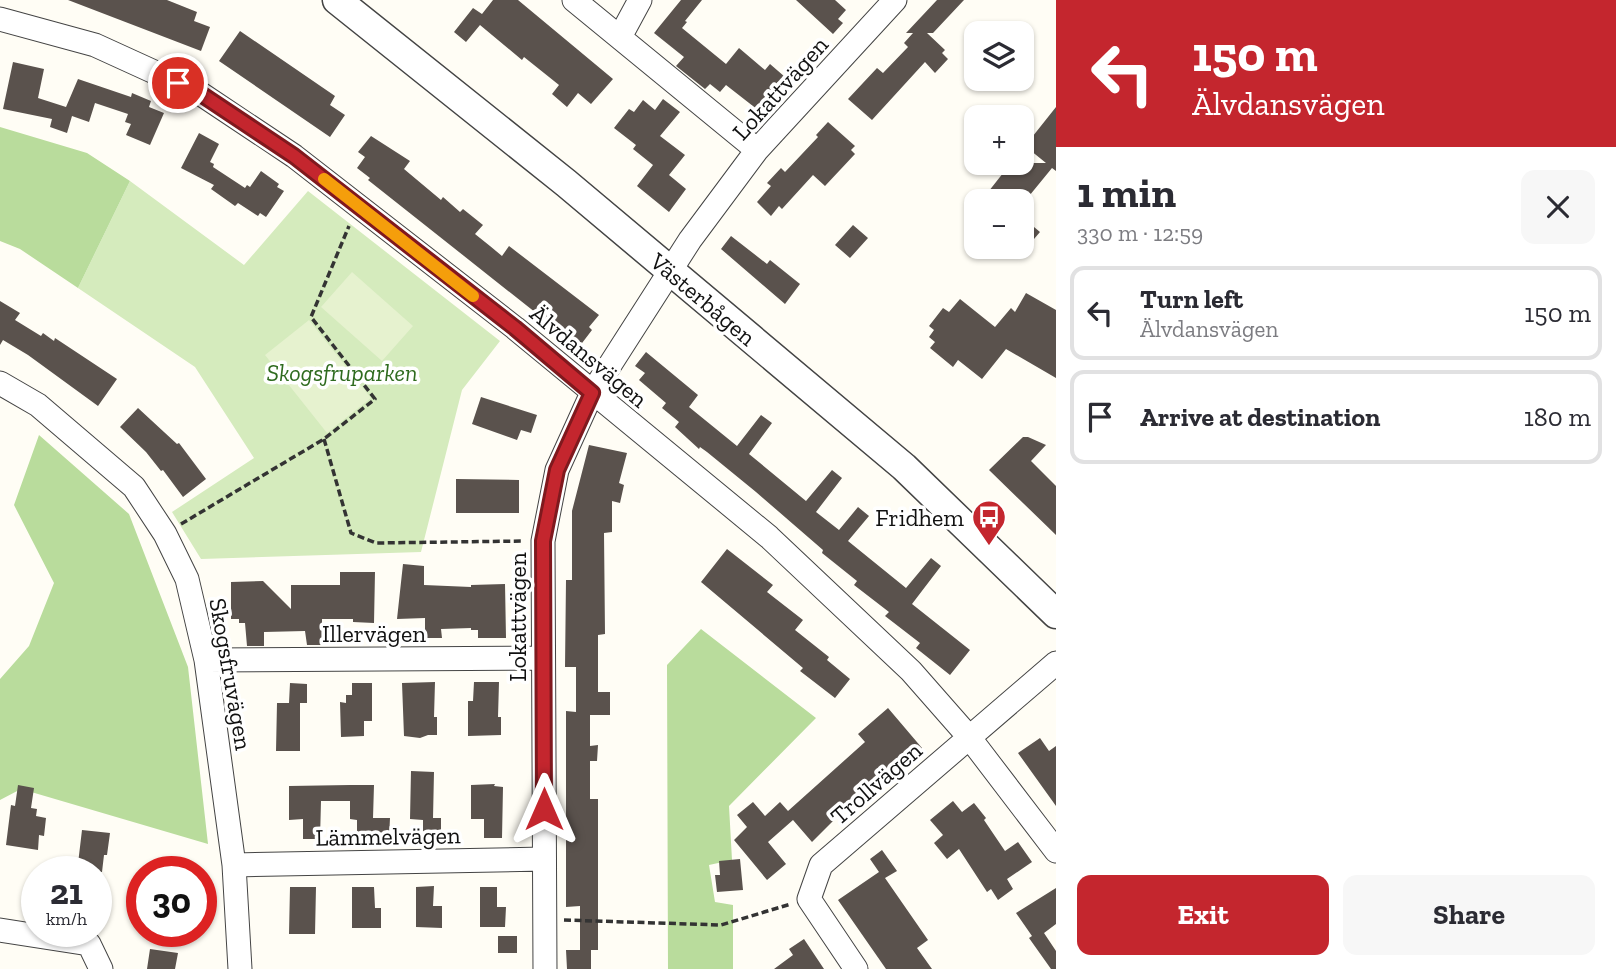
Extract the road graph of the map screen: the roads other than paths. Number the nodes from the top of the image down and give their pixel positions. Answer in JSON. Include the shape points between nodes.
{"nodes":[{"id":1,"x":337,"y":0,"type":"edge"},
{"id":2,"x":573,"y":0,"type":"edge"},
{"id":3,"x":640,"y":0,"type":"edge"},
{"id":4,"x":895,"y":0,"type":"edge"},
{"id":5,"x":0,"y":19,"type":"edge"},
{"id":6,"x":620,"y":37,"type":"junction"},
{"id":7,"x":757,"y":150,"type":"junction"},
{"id":8,"x":669,"y":271,"type":"junction"},
{"id":9,"x":0,"y":383,"type":"edge"},
{"id":10,"x":592,"y":393,"type":"junction"},
{"id":11,"x":1056,"y":614,"type":"edge"},
{"id":12,"x":543,"y":659,"type":"junction"},
{"id":13,"x":206,"y":660,"type":"junction"},
{"id":14,"x":1056,"y":663,"type":"edge"},
{"id":15,"x":970,"y":737,"type":"junction"},
{"id":16,"x":1056,"y":851,"type":"edge"},
{"id":17,"x":544,"y":859,"type":"junction"},
{"id":18,"x":234,"y":865,"type":"junction"},
{"id":19,"x":0,"y":930,"type":"edge"},
{"id":20,"x":101,"y":969,"type":"edge"},
{"id":21,"x":240,"y":969,"type":"edge"},
{"id":22,"x":545,"y":969,"type":"edge"},
{"id":23,"x":856,"y":969,"type":"edge"}],
"edges":[{"from":1,"to":8,"type":"street","name":"Västerbågen"},
{"from":2,"to":6,"type":"street"},
{"from":3,"to":6,"type":"street"},
{"from":4,"to":7,"type":"street","name":"Lokattvägen"},
{"from":5,"to":10,"type":"street","name":"Älvdansvägen","via":[[95,45],[198,92],[294,156]]},
{"from":6,"to":7,"type":"street"},
{"from":7,"to":8,"type":"street","name":"Lokattvägen"},
{"from":8,"to":10,"type":"street","name":"Lokattvägen"},
{"from":8,"to":11,"type":"street","name":"Västerbågen","via":[[904,467]]},
{"from":9,"to":13,"type":"street","name":"Skogsfruvägen","via":[[38,405],[134,487],[187,579]]},
{"from":10,"to":12,"type":"street","name":"Lokattvägen","via":[[557,470],[543,541]]},
{"from":10,"to":15,"type":"street","name":"Älvdansvägen","via":[[769,537],[911,671]]},
{"from":12,"to":13,"type":"street","name":"Illervägen"},
{"from":12,"to":17,"type":"street","name":"Lokattvägen"},
{"from":13,"to":18,"type":"street","name":"Skogsfruvägen"},
{"from":14,"to":15,"type":"street","name":"Trollvägen"},
{"from":15,"to":16,"type":"street","name":"Älvdansvägen"},
{"from":15,"to":23,"type":"street","name":"Trollvägen","via":[[821,865],[809,899]]},
{"from":17,"to":18,"type":"street","name":"Lämmelvägen"},
{"from":17,"to":22,"type":"street","name":"Lokattvägen"},
{"from":18,"to":21,"type":"street","name":"Skogsfruvägen"},
{"from":19,"to":20,"type":"street","via":[[89,944]]}]}
